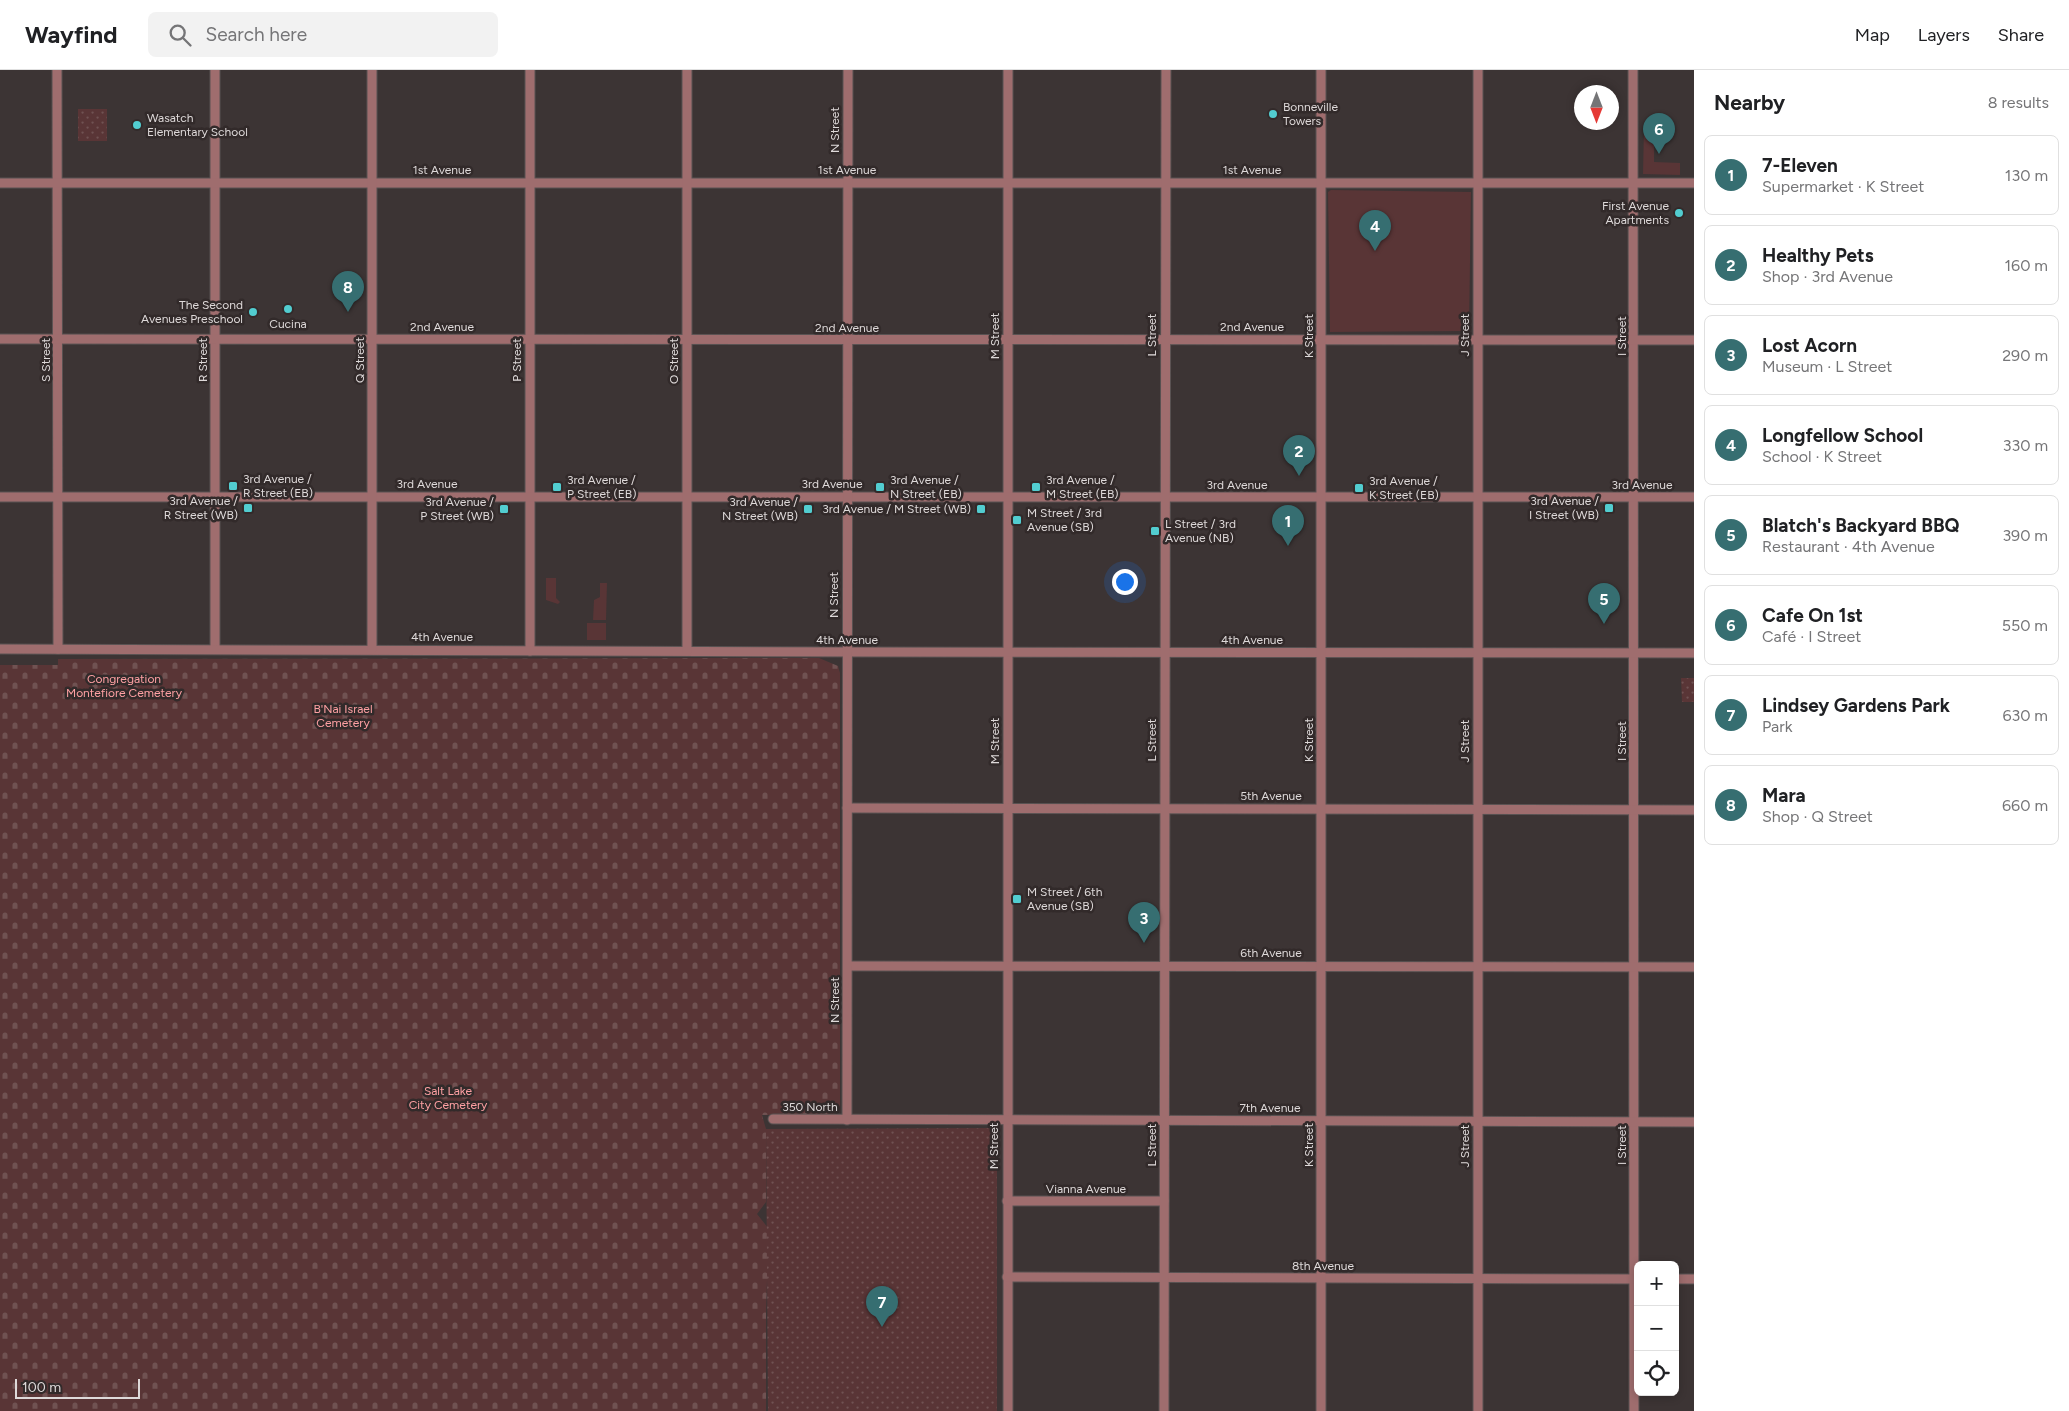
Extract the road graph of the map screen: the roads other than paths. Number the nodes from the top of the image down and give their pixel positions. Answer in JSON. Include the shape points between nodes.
{"nodes":[{"id":1,"x":58,"y":70,"type":"edge"},
{"id":2,"x":215,"y":70,"type":"edge"},
{"id":3,"x":372,"y":70,"type":"edge"},
{"id":4,"x":530,"y":70,"type":"edge"},
{"id":5,"x":687,"y":70,"type":"edge"},
{"id":6,"x":848,"y":70,"type":"edge"},
{"id":7,"x":1008,"y":70,"type":"edge"},
{"id":8,"x":1166,"y":70,"type":"edge"},
{"id":9,"x":1321,"y":70,"type":"edge"},
{"id":10,"x":1478,"y":70,"type":"edge"},
{"id":11,"x":1633,"y":70,"type":"edge"},
{"id":12,"x":0,"y":182,"type":"edge"},
{"id":13,"x":215,"y":182,"type":"junction"},
{"id":14,"x":372,"y":182,"type":"junction"},
{"id":15,"x":529,"y":182,"type":"junction"},
{"id":16,"x":848,"y":182,"type":"junction"},
{"id":17,"x":1165,"y":182,"type":"junction"},
{"id":18,"x":1321,"y":182,"type":"junction"},
{"id":19,"x":58,"y":183,"type":"junction"},
{"id":20,"x":687,"y":183,"type":"junction"},
{"id":21,"x":1007,"y":183,"type":"junction"},
{"id":22,"x":1478,"y":183,"type":"junction"},
{"id":23,"x":1634,"y":183,"type":"junction"},
{"id":24,"x":1694,"y":183,"type":"edge"},
{"id":25,"x":0,"y":339,"type":"edge"},
{"id":26,"x":58,"y":339,"type":"junction"},
{"id":27,"x":215,"y":339,"type":"junction"},
{"id":28,"x":530,"y":339,"type":"junction"},
{"id":29,"x":372,"y":340,"type":"junction"},
{"id":30,"x":686,"y":340,"type":"junction"},
{"id":31,"x":848,"y":340,"type":"junction"},
{"id":32,"x":1008,"y":340,"type":"junction"},
{"id":33,"x":1164,"y":340,"type":"junction"},
{"id":34,"x":1321,"y":340,"type":"junction"},
{"id":35,"x":1478,"y":340,"type":"junction"},
{"id":36,"x":1634,"y":340,"type":"junction"},
{"id":37,"x":1694,"y":340,"type":"edge"},
{"id":38,"x":530,"y":496,"type":"junction"},
{"id":39,"x":687,"y":496,"type":"junction"},
{"id":40,"x":0,"y":497,"type":"edge"},
{"id":41,"x":59,"y":497,"type":"junction"},
{"id":42,"x":214,"y":497,"type":"junction"},
{"id":43,"x":372,"y":497,"type":"junction"},
{"id":44,"x":847,"y":497,"type":"junction"},
{"id":45,"x":1007,"y":497,"type":"junction"},
{"id":46,"x":1164,"y":497,"type":"junction"},
{"id":47,"x":1320,"y":497,"type":"junction"},
{"id":48,"x":1478,"y":497,"type":"junction"},
{"id":49,"x":1634,"y":497,"type":"junction"},
{"id":50,"x":1694,"y":497,"type":"edge"},
{"id":51,"x":0,"y":649,"type":"edge"},
{"id":52,"x":372,"y":649,"type":"junction"},
{"id":53,"x":58,"y":650,"type":"junction"},
{"id":54,"x":215,"y":650,"type":"junction"},
{"id":55,"x":530,"y":651,"type":"junction"},
{"id":56,"x":686,"y":651,"type":"junction"},
{"id":57,"x":847,"y":652,"type":"junction"},
{"id":58,"x":1008,"y":652,"type":"junction"},
{"id":59,"x":1321,"y":652,"type":"junction"},
{"id":60,"x":1165,"y":653,"type":"junction"},
{"id":61,"x":1478,"y":653,"type":"junction"},
{"id":62,"x":1634,"y":653,"type":"junction"},
{"id":63,"x":1694,"y":653,"type":"edge"},
{"id":64,"x":848,"y":808,"type":"junction"},
{"id":65,"x":1008,"y":808,"type":"junction"},
{"id":66,"x":1165,"y":808,"type":"junction"},
{"id":67,"x":1321,"y":808,"type":"junction"},
{"id":68,"x":1478,"y":809,"type":"junction"},
{"id":69,"x":1634,"y":809,"type":"junction"},
{"id":70,"x":1694,"y":810,"type":"edge"},
{"id":71,"x":1007,"y":965,"type":"junction"},
{"id":72,"x":848,"y":966,"type":"junction"},
{"id":73,"x":1164,"y":966,"type":"junction"},
{"id":74,"x":1321,"y":966,"type":"junction"},
{"id":75,"x":1477,"y":966,"type":"junction"},
{"id":76,"x":1635,"y":967,"type":"junction"},
{"id":77,"x":1694,"y":967,"type":"edge"},
{"id":78,"x":773,"y":1119,"type":"dead end"},
{"id":79,"x":847,"y":1120,"type":"junction"},
{"id":80,"x":1164,"y":1120,"type":"junction"},
{"id":81,"x":1007,"y":1121,"type":"junction"},
{"id":82,"x":1321,"y":1121,"type":"junction"},
{"id":83,"x":1478,"y":1122,"type":"junction"},
{"id":84,"x":1634,"y":1122,"type":"junction"},
{"id":85,"x":1694,"y":1122,"type":"edge"},
{"id":86,"x":1007,"y":1201,"type":"junction"},
{"id":87,"x":1164,"y":1201,"type":"junction"},
{"id":88,"x":1636,"y":1261,"type":"edge"},
{"id":89,"x":1007,"y":1277,"type":"junction"},
{"id":90,"x":1165,"y":1277,"type":"junction"},
{"id":91,"x":1321,"y":1278,"type":"junction"},
{"id":92,"x":1478,"y":1279,"type":"junction"},
{"id":93,"x":1634,"y":1279,"type":"edge"},
{"id":94,"x":1679,"y":1279,"type":"edge"},
{"id":95,"x":1694,"y":1279,"type":"edge"},
{"id":96,"x":1636,"y":1306,"type":"edge"},
{"id":97,"x":1008,"y":1411,"type":"edge"},
{"id":98,"x":1164,"y":1411,"type":"edge"},
{"id":99,"x":1321,"y":1411,"type":"edge"},
{"id":100,"x":1478,"y":1411,"type":"edge"},
{"id":101,"x":1634,"y":1411,"type":"edge"}],
"edges":[{"from":1,"to":19,"type":"street","name":"S Street"},
{"from":2,"to":13,"type":"street","name":"R Street"},
{"from":3,"to":14,"type":"street","name":"Q Street"},
{"from":4,"to":15,"type":"street","name":"P Street"},
{"from":5,"to":20,"type":"street","name":"O Street"},
{"from":6,"to":16,"type":"street","name":"N Street"},
{"from":7,"to":21,"type":"street","name":"M Street"},
{"from":8,"to":17,"type":"street","name":"L Street"},
{"from":9,"to":18,"type":"street","name":"K Street"},
{"from":10,"to":22,"type":"street","name":"J Street"},
{"from":11,"to":23,"type":"street","name":"I Street"},
{"from":12,"to":19,"type":"street","name":"1st Avenue"},
{"from":13,"to":14,"type":"street","name":"1st Avenue"},
{"from":13,"to":19,"type":"street","name":"1st Avenue"},
{"from":13,"to":27,"type":"street","name":"R Street"},
{"from":14,"to":15,"type":"street","name":"1st Avenue"},
{"from":14,"to":29,"type":"street","name":"Q Street"},
{"from":15,"to":20,"type":"street","name":"1st Avenue"},
{"from":15,"to":28,"type":"street","name":"P Street"},
{"from":16,"to":20,"type":"street","name":"1st Avenue"},
{"from":16,"to":21,"type":"street","name":"1st Avenue"},
{"from":16,"to":31,"type":"street","name":"N Street"},
{"from":17,"to":18,"type":"street","name":"1st Avenue"},
{"from":17,"to":21,"type":"street","name":"1st Avenue"},
{"from":17,"to":33,"type":"street","name":"L Street"},
{"from":18,"to":22,"type":"street","name":"1st Avenue"},
{"from":18,"to":34,"type":"street","name":"K Street"},
{"from":19,"to":26,"type":"street","name":"S Street"},
{"from":20,"to":30,"type":"street","name":"O Street"},
{"from":21,"to":32,"type":"street","name":"M Street"},
{"from":22,"to":23,"type":"street","name":"1st Avenue"},
{"from":22,"to":35,"type":"street","name":"J Street"},
{"from":23,"to":24,"type":"street","name":"1st Avenue"},
{"from":23,"to":36,"type":"street","name":"I Street"},
{"from":25,"to":26,"type":"street","name":"2nd Avenue"},
{"from":26,"to":27,"type":"street","name":"2nd Avenue"},
{"from":26,"to":41,"type":"street","name":"S Street"},
{"from":27,"to":29,"type":"street","name":"2nd Avenue"},
{"from":27,"to":42,"type":"street","name":"R Street"},
{"from":28,"to":29,"type":"street","name":"2nd Avenue"},
{"from":28,"to":30,"type":"street","name":"2nd Avenue"},
{"from":28,"to":38,"type":"street","name":"P Street"},
{"from":29,"to":43,"type":"street","name":"Q Street"},
{"from":30,"to":31,"type":"street","name":"2nd Avenue"},
{"from":30,"to":39,"type":"street","name":"O Street"},
{"from":31,"to":32,"type":"street","name":"2nd Avenue"},
{"from":31,"to":44,"type":"street","name":"N Street"},
{"from":32,"to":33,"type":"street","name":"2nd Avenue"},
{"from":32,"to":45,"type":"street","name":"M Street"},
{"from":33,"to":34,"type":"street","name":"2nd Avenue"},
{"from":33,"to":46,"type":"street","name":"L Street"},
{"from":34,"to":35,"type":"street","name":"2nd Avenue"},
{"from":34,"to":47,"type":"street","name":"K Street"},
{"from":35,"to":36,"type":"street","name":"2nd Avenue"},
{"from":35,"to":48,"type":"street","name":"J Street"},
{"from":36,"to":37,"type":"street","name":"2nd Avenue"},
{"from":36,"to":49,"type":"street","name":"I Street"},
{"from":38,"to":39,"type":"street","name":"3rd Avenue"},
{"from":38,"to":43,"type":"street","name":"3rd Avenue"},
{"from":38,"to":55,"type":"street","name":"P Street"},
{"from":39,"to":44,"type":"street","name":"3rd Avenue"},
{"from":39,"to":56,"type":"street","name":"O Street"},
{"from":40,"to":41,"type":"street","name":"3rd Avenue"},
{"from":41,"to":42,"type":"street","name":"3rd Avenue"},
{"from":41,"to":53,"type":"street","name":"S Street"},
{"from":42,"to":43,"type":"street","name":"3rd Avenue"},
{"from":42,"to":54,"type":"street","name":"R Street"},
{"from":43,"to":52,"type":"street","name":"Q Street"},
{"from":44,"to":45,"type":"street","name":"3rd Avenue"},
{"from":44,"to":57,"type":"street","name":"N Street"},
{"from":45,"to":46,"type":"street","name":"3rd Avenue"},
{"from":45,"to":58,"type":"street","name":"M Street"},
{"from":46,"to":47,"type":"street","name":"3rd Avenue"},
{"from":46,"to":60,"type":"street","name":"L Street"},
{"from":47,"to":48,"type":"street","name":"3rd Avenue"},
{"from":47,"to":59,"type":"street","name":"K Street"},
{"from":48,"to":49,"type":"street","name":"3rd Avenue"},
{"from":48,"to":61,"type":"street","name":"J Street"},
{"from":49,"to":50,"type":"street","name":"3rd Avenue"},
{"from":49,"to":62,"type":"street","name":"I Street"},
{"from":51,"to":53,"type":"street","name":"4th Avenue"},
{"from":52,"to":54,"type":"street","name":"4th Avenue"},
{"from":52,"to":55,"type":"street","name":"4th Avenue"},
{"from":53,"to":54,"type":"street","name":"4th Avenue"},
{"from":55,"to":56,"type":"street","name":"4th Avenue"},
{"from":56,"to":57,"type":"street","name":"4th Avenue"},
{"from":57,"to":58,"type":"street","name":"4th Avenue"},
{"from":57,"to":64,"type":"street","name":"N Street"},
{"from":58,"to":60,"type":"street","name":"4th Avenue"},
{"from":58,"to":65,"type":"street","name":"M Street"},
{"from":59,"to":60,"type":"street","name":"4th Avenue"},
{"from":59,"to":61,"type":"street","name":"4th Avenue"},
{"from":59,"to":67,"type":"street","name":"K Street"},
{"from":60,"to":66,"type":"street","name":"L Street"},
{"from":61,"to":62,"type":"street","name":"4th Avenue"},
{"from":61,"to":68,"type":"street","name":"J Street"},
{"from":62,"to":63,"type":"street","name":"4th Avenue"},
{"from":62,"to":69,"type":"street","name":"I Street"},
{"from":64,"to":65,"type":"street","name":"5th Avenue"},
{"from":64,"to":72,"type":"street","name":"N Street"},
{"from":65,"to":66,"type":"street","name":"5th Avenue"},
{"from":65,"to":71,"type":"street","name":"M Street"},
{"from":66,"to":67,"type":"street","name":"5th Avenue"},
{"from":66,"to":73,"type":"street","name":"L Street"},
{"from":67,"to":68,"type":"street","name":"5th Avenue"},
{"from":67,"to":74,"type":"street","name":"K Street"},
{"from":68,"to":69,"type":"street","name":"5th Avenue"},
{"from":68,"to":75,"type":"street","name":"J Street"},
{"from":69,"to":70,"type":"street","name":"5th Avenue"},
{"from":69,"to":76,"type":"street","name":"I Street"},
{"from":71,"to":72,"type":"street","name":"6th Avenue"},
{"from":71,"to":73,"type":"street","name":"6th Avenue"},
{"from":71,"to":81,"type":"street","name":"M Street"},
{"from":72,"to":79,"type":"street","name":"N Street"},
{"from":73,"to":74,"type":"street","name":"6th Avenue"},
{"from":73,"to":80,"type":"street","name":"L Street"},
{"from":74,"to":75,"type":"street","name":"6th Avenue"},
{"from":74,"to":82,"type":"street","name":"K Street"},
{"from":75,"to":76,"type":"street","name":"6th Avenue"},
{"from":75,"to":83,"type":"street","name":"J Street"},
{"from":76,"to":77,"type":"street","name":"6th Avenue"},
{"from":76,"to":84,"type":"street","name":"I Street"},
{"from":78,"to":79,"type":"street","name":"350 North"},
{"from":79,"to":81,"type":"street","name":"7th Avenue"},
{"from":80,"to":81,"type":"street","name":"7th Avenue"},
{"from":80,"to":82,"type":"street","name":"7th Avenue"},
{"from":80,"to":87,"type":"street","name":"L Street"},
{"from":81,"to":86,"type":"street","name":"M Street"},
{"from":82,"to":83,"type":"street","name":"7th Avenue"},
{"from":82,"to":91,"type":"street","name":"K Street"},
{"from":83,"to":84,"type":"street","name":"7th Avenue"},
{"from":83,"to":92,"type":"street","name":"J Street"},
{"from":84,"to":85,"type":"street","name":"7th Avenue"},
{"from":84,"to":88,"type":"street","name":"I Street"},
{"from":86,"to":87,"type":"street","name":"Vianna Avenue"},
{"from":86,"to":89,"type":"street","name":"M Street"},
{"from":87,"to":90,"type":"street","name":"L Street"},
{"from":89,"to":90,"type":"street","name":"8th Avenue"},
{"from":89,"to":97,"type":"street","name":"M Street"},
{"from":90,"to":91,"type":"street","name":"8th Avenue"},
{"from":90,"to":98,"type":"street","name":"L Street"},
{"from":91,"to":92,"type":"street","name":"8th Avenue"},
{"from":91,"to":99,"type":"street","name":"K Street"},
{"from":92,"to":93,"type":"street","name":"8th Avenue"},
{"from":92,"to":100,"type":"street","name":"J Street"},
{"from":94,"to":95,"type":"street"},
{"from":96,"to":101,"type":"street","name":"I Street"}]}
